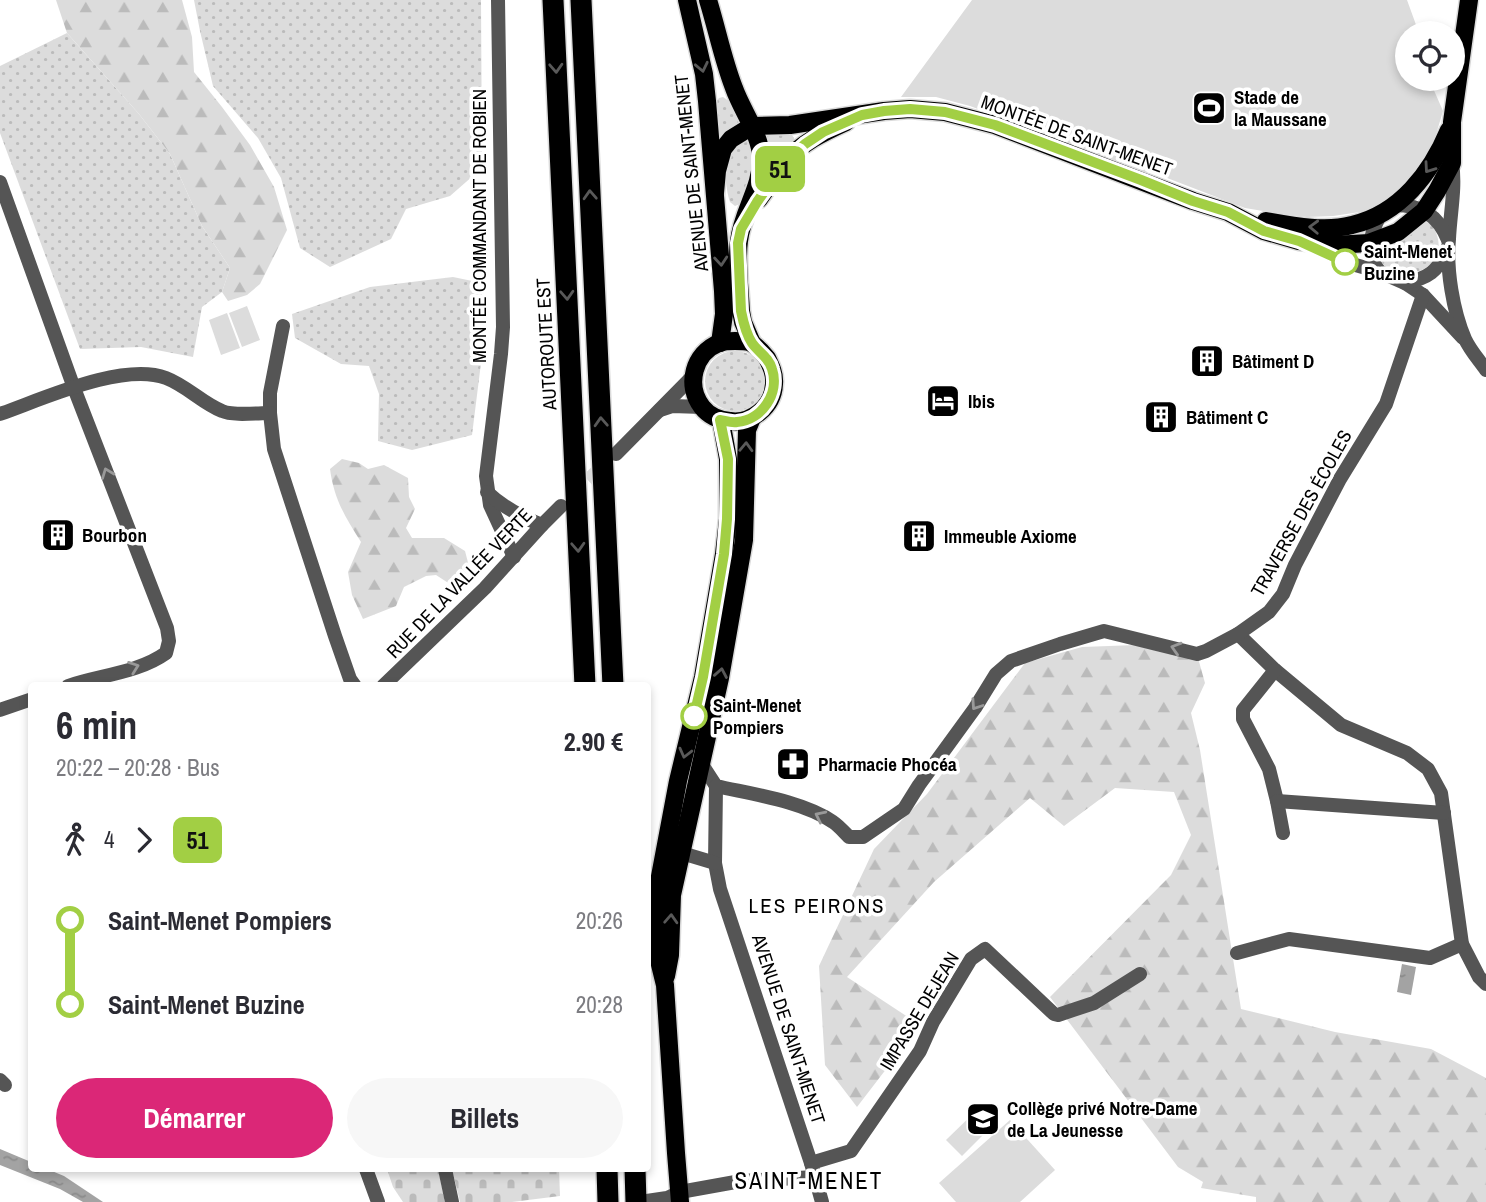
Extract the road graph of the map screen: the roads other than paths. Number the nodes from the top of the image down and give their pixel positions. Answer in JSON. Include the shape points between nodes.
{"nodes":[{"id":1,"x":498,"y":0,"type":"edge"},
{"id":2,"x":553,"y":0,"type":"edge"},
{"id":3,"x":581,"y":0,"type":"edge"},
{"id":4,"x":687,"y":0,"type":"edge"},
{"id":5,"x":708,"y":0,"type":"edge"},
{"id":6,"x":1469,"y":0,"type":"edge"},
{"id":7,"x":735,"y":93,"type":"junction"},
{"id":8,"x":862,"y":115,"type":"junction"},
{"id":9,"x":1452,"y":122,"type":"junction"},
{"id":10,"x":790,"y":125,"type":"junction"},
{"id":11,"x":752,"y":126,"type":"junction"},
{"id":12,"x":1451,"y":163,"type":"junction"},
{"id":13,"x":0,"y":182,"type":"edge"},
{"id":14,"x":715,"y":193,"type":"junction"},
{"id":15,"x":1387,"y":210,"type":"junction"},
{"id":16,"x":1424,"y":211,"type":"junction"},
{"id":17,"x":1232,"y":214,"type":"junction"},
{"id":18,"x":741,"y":229,"type":"junction"},
{"id":19,"x":1299,"y":241,"type":"junction"},
{"id":20,"x":1369,"y":243,"type":"junction"},
{"id":21,"x":1448,"y":244,"type":"junction"},
{"id":22,"x":1380,"y":272,"type":"junction"},
{"id":23,"x":1405,"y":283,"type":"junction"},
{"id":24,"x":1423,"y":295,"type":"junction"},
{"id":25,"x":283,"y":326,"type":"dead end"},
{"id":26,"x":1465,"y":340,"type":"junction"},
{"id":27,"x":720,"y":343,"type":"junction"},
{"id":28,"x":752,"y":343,"type":"junction"},
{"id":29,"x":1486,"y":370,"type":"edge"},
{"id":30,"x":693,"y":376,"type":"junction"},
{"id":31,"x":74,"y":388,"type":"junction"},
{"id":32,"x":702,"y":407,"type":"junction"},
{"id":33,"x":659,"y":410,"type":"junction"},
{"id":34,"x":270,"y":413,"type":"junction"},
{"id":35,"x":0,"y":414,"type":"edge"},
{"id":36,"x":752,"y":418,"type":"junction"},
{"id":37,"x":720,"y":420,"type":"junction"},
{"id":38,"x":616,"y":454,"type":"tunnel mouth"},
{"id":39,"x":488,"y":492,"type":"junction"},
{"id":40,"x":561,"y":506,"type":"tunnel mouth"},
{"id":41,"x":542,"y":525,"type":"junction"},
{"id":42,"x":514,"y":557,"type":"junction"},
{"id":43,"x":1238,"y":634,"type":"junction"},
{"id":44,"x":1275,"y":670,"type":"junction"},
{"id":45,"x":78,"y":682,"type":"edge"},
{"id":46,"x":352,"y":682,"type":"edge"},
{"id":47,"x":387,"y":682,"type":"edge"},
{"id":48,"x":585,"y":682,"type":"edge"},
{"id":49,"x":613,"y":682,"type":"edge"},
{"id":50,"x":28,"y":700,"type":"edge"},
{"id":51,"x":0,"y":710,"type":"edge"},
{"id":52,"x":701,"y":763,"type":"junction"},
{"id":53,"x":716,"y":786,"type":"junction"},
{"id":54,"x":1277,"y":801,"type":"junction"},
{"id":55,"x":1444,"y":813,"type":"junction"},
{"id":56,"x":671,"y":820,"type":"junction"},
{"id":57,"x":1283,"y":834,"type":"dead end"},
{"id":58,"x":681,"y":854,"type":"junction"},
{"id":59,"x":715,"y":863,"type":"junction"},
{"id":60,"x":1462,"y":944,"type":"junction"},
{"id":61,"x":1237,"y":953,"type":"dead end"},
{"id":62,"x":1140,"y":974,"type":"dead end"},
{"id":63,"x":1486,"y":984,"type":"edge"},
{"id":64,"x":665,"y":985,"type":"junction"},
{"id":65,"x":814,"y":1170,"type":"junction"},
{"id":66,"x":367,"y":1172,"type":"edge"},
{"id":67,"x":446,"y":1172,"type":"edge"},
{"id":68,"x":607,"y":1172,"type":"edge"},
{"id":69,"x":635,"y":1172,"type":"edge"},
{"id":70,"x":680,"y":1197,"type":"edge"},
{"id":71,"x":378,"y":1202,"type":"edge"},
{"id":72,"x":453,"y":1202,"type":"edge"},
{"id":73,"x":608,"y":1202,"type":"edge"},
{"id":74,"x":638,"y":1202,"type":"edge"},
{"id":75,"x":649,"y":1202,"type":"edge"},
{"id":76,"x":822,"y":1202,"type":"edge"}],
"edges":[{"from":1,"to":39,"type":"street","name":"MONTÉE COMMANDANT DE ROBIEN","via":[[503,327]]},
{"from":2,"to":48,"type":"highway","name":"AUTOROUTE EST","one_way":true},
{"from":49,"to":3,"type":"highway","one_way":true},
{"from":4,"to":14,"type":"main road","name":"AVENUE DE SAINT-MENET","one_way":true,"via":[[704,74]]},
{"from":5,"to":7,"type":"main road"},
{"from":6,"to":9,"type":"main road","name":"MONTÉE DE SAINT-MENET"},
{"from":7,"to":10,"type":"main road","name":"MONTÉE DE SAINT-MENET","via":[[766,119]]},
{"from":7,"to":11,"type":"main road"},
{"from":8,"to":10,"type":"main road","name":"MONTÉE DE SAINT-MENET"},
{"from":8,"to":17,"type":"main road","name":"MONTÉE DE SAINT-MENET","via":[[910,109],[967,117]]},
{"from":8,"to":18,"type":"main road","name":"MONTÉE DE SAINT-MENET","via":[[823,132],[786,161]]},
{"from":9,"to":12,"type":"main road","name":"MONTÉE DE SAINT-MENET"},
{"from":9,"to":15,"type":"main road","name":"MONTÉE DE SAINT-MENET","one_way":true,"via":[[1422,179]]},
{"from":10,"to":11,"type":"main road","name":"MONTÉE DE SAINT-MENET"},
{"from":11,"to":14,"type":"main road","via":[[723,149]]},
{"from":11,"to":18,"type":"main road","via":[[761,156],[760,177]]},
{"from":12,"to":16,"type":"main road","name":"MONTÉE DE SAINT-MENET"},
{"from":12,"to":21,"type":"street"},
{"from":13,"to":31,"type":"street"},
{"from":14,"to":27,"type":"main road","name":"AVENUE DE SAINT-MENET","one_way":true,"via":[[724,314]]},
{"from":15,"to":16,"type":"street","name":"MONTÉE DE SAINT-MENET","via":[[1405,205]]},
{"from":15,"to":17,"type":"main road","name":"MONTÉE DE SAINT-MENET","one_way":true,"via":[[1352,225],[1312,228]]},
{"from":15,"to":20,"type":"street","name":"MONTÉE DE SAINT-MENET","via":[[1372,230]]},
{"from":16,"to":20,"type":"main road","name":"MONTÉE DE SAINT-MENET","via":[[1398,232]]},
{"from":16,"to":21,"type":"street","via":[[1440,223]]},
{"from":17,"to":19,"type":"main road","name":"MONTÉE DE SAINT-MENET","via":[[1264,231]]},
{"from":18,"to":28,"type":"main road","name":"AVENUE DE SAINT-MENET","via":[[741,311]]},
{"from":19,"to":20,"type":"main road","name":"MONTÉE DE SAINT-MENET"},
{"from":19,"to":22,"type":"street","name":"MONTÉE DE SAINT-MENET"},
{"from":20,"to":22,"type":"street"},
{"from":21,"to":23,"type":"street","via":[[1433,273]]},
{"from":21,"to":26,"type":"street","via":[[1455,305]]},
{"from":22,"to":23,"type":"street","name":"MONTÉE DE SAINT-MENET"},
{"from":23,"to":24,"type":"street","name":"MONTÉE DE SAINT-MENET"},
{"from":24,"to":26,"type":"street","name":"MONTÉE DE SAINT-MENET"},
{"from":24,"to":43,"type":"street","name":"TRAVERSE DES ÉCOLES","via":[[1386,404],[1340,479],[1283,594],[1269,612]]},
{"from":25,"to":34,"type":"street"},
{"from":26,"to":29,"type":"street"},
{"from":27,"to":28,"type":"main road"},
{"from":27,"to":30,"type":"main road","via":[[707,350]]},
{"from":28,"to":36,"type":"main road","via":[[772,368],[774,384],[766,406]]},
{"from":30,"to":32,"type":"main road"},
{"from":30,"to":33,"type":"street"},
{"from":31,"to":34,"type":"street","via":[[144,373],[181,385],[224,413]]},
{"from":31,"to":35,"type":"street"},
{"from":45,"to":31,"type":"street","one_way":true,"via":[[158,659],[166,653],[169,641]]},
{"from":32,"to":33,"type":"street"},
{"from":32,"to":37,"type":"main road"},
{"from":33,"to":38,"type":"street"},
{"from":34,"to":46,"type":"street","via":[[274,449]]},
{"from":36,"to":37,"type":"main road"},
{"from":52,"to":36,"type":"main road","one_way":true,"via":[[744,540],[747,430]]},
{"from":37,"to":56,"type":"main road","one_way":true,"via":[[729,492],[724,554]]},
{"from":39,"to":41,"type":"street","via":[[501,505]]},
{"from":39,"to":42,"type":"street","name":"MONTÉE COMMANDANT DE ROBIEN"},
{"from":40,"to":41,"type":"street","name":"RUE DE LA VALLÉE VERTE"},
{"from":41,"to":42,"type":"street","name":"RUE DE LA VALLÉE VERTE"},
{"from":42,"to":47,"type":"street","name":"RUE DE LA VALLÉE VERTE"},
{"from":43,"to":44,"type":"street"},
{"from":43,"to":53,"type":"street","name":"TRAVERSE DES ÉCOLES","one_way":true,"via":[[1197,654],[1104,631],[1011,661],[996,674],[904,809],[863,837],[849,837],[809,810]]},
{"from":44,"to":54,"type":"street","via":[[1243,710],[1243,719],[1269,769]]},
{"from":44,"to":55,"type":"street","via":[[1341,725],[1407,753],[1428,769],[1441,793]]},
{"from":50,"to":51,"type":"street"},
{"from":52,"to":53,"type":"street"},
{"from":52,"to":58,"type":"main road"},
{"from":53,"to":59,"type":"street","name":"AVENUE DE SAINT-MENET"},
{"from":54,"to":55,"type":"street"},
{"from":54,"to":57,"type":"street"},
{"from":55,"to":60,"type":"street"},
{"from":56,"to":58,"type":"street","via":[[670,846]]},
{"from":56,"to":64,"type":"main road","via":[[658,887],[655,944]]},
{"from":58,"to":59,"type":"street"},
{"from":64,"to":58,"type":"main road","one_way":true,"via":[[672,895]]},
{"from":59,"to":65,"type":"street","name":"AVENUE DE SAINT-MENET"},
{"from":60,"to":61,"type":"street","via":[[1430,958],[1289,939]]},
{"from":60,"to":63,"type":"street"},
{"from":62,"to":65,"type":"street","name":"IMPASSE DEJEAN","via":[[1094,1003],[1058,1015],[985,949],[971,959],[920,1051],[851,1151]]},
{"from":64,"to":70,"type":"main road"},
{"from":65,"to":70,"type":"street","via":[[741,1181]]},
{"from":65,"to":76,"type":"street","name":"AVENUE DE SAINT-MENET"},
{"from":66,"to":71,"type":"street"},
{"from":67,"to":72,"type":"street"},
{"from":68,"to":73,"type":"highway"},
{"from":69,"to":74,"type":"highway"},
{"from":70,"to":75,"type":"street"},
{"from":74,"to":75,"type":"street"}]}
